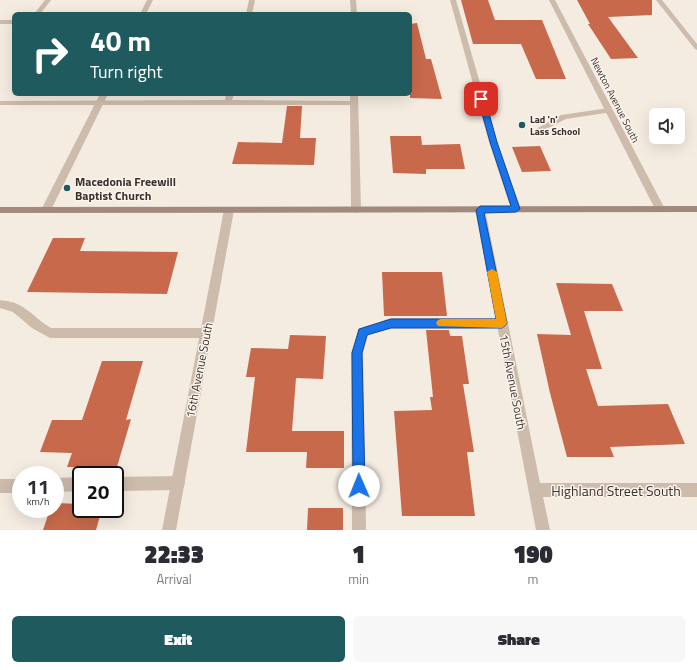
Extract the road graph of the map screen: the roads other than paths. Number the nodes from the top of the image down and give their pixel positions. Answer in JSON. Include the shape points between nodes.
{"nodes":[{"id":1,"x":48,"y":0,"type":"edge"},
{"id":2,"x":150,"y":0,"type":"edge"},
{"id":3,"x":252,"y":0,"type":"edge"},
{"id":4,"x":353,"y":0,"type":"edge"},
{"id":5,"x":453,"y":0,"type":"edge"},
{"id":6,"x":552,"y":0,"type":"edge"},
{"id":7,"x":659,"y":0,"type":"edge"},
{"id":8,"x":39,"y":12,"type":"edge"},
{"id":9,"x":145,"y":12,"type":"edge"},
{"id":10,"x":249,"y":12,"type":"edge"},
{"id":11,"x":354,"y":12,"type":"edge"},
{"id":12,"x":0,"y":22,"type":"edge"},
{"id":13,"x":12,"y":22,"type":"edge"},
{"id":14,"x":697,"y":48,"type":"edge"},
{"id":15,"x":103,"y":96,"type":"edge"},
{"id":16,"x":229,"y":98,"type":"edge"},
{"id":17,"x":354,"y":98,"type":"edge"},
{"id":18,"x":100,"y":102,"type":"junction"},
{"id":19,"x":0,"y":103,"type":"edge"},
{"id":20,"x":609,"y":110,"type":"junction"},
{"id":21,"x":540,"y":129,"type":"dead end"},
{"id":22,"x":516,"y":209,"type":"junction"},
{"id":23,"x":660,"y":209,"type":"junction"},
{"id":24,"x":697,"y":209,"type":"edge"},
{"id":25,"x":0,"y":210,"type":"edge"},
{"id":26,"x":46,"y":210,"type":"junction"},
{"id":27,"x":229,"y":210,"type":"junction"},
{"id":28,"x":356,"y":210,"type":"junction"},
{"id":29,"x":480,"y":210,"type":"junction"},
{"id":30,"x":0,"y":304,"type":"edge"},
{"id":31,"x":502,"y":323,"type":"junction"},
{"id":32,"x":206,"y":333,"type":"junction"},
{"id":33,"x":178,"y":482,"type":"junction"},
{"id":34,"x":124,"y":484,"type":"edge"},
{"id":35,"x":0,"y":486,"type":"edge"},
{"id":36,"x":12,"y":486,"type":"edge"},
{"id":37,"x":534,"y":490,"type":"junction"},
{"id":38,"x":697,"y":490,"type":"edge"},
{"id":39,"x":169,"y":530,"type":"edge"},
{"id":40,"x":359,"y":530,"type":"edge"},
{"id":41,"x":543,"y":530,"type":"edge"}],
"edges":[{"from":1,"to":8,"type":"street"},
{"from":2,"to":9,"type":"street"},
{"from":3,"to":10,"type":"street"},
{"from":4,"to":11,"type":"street"},
{"from":5,"to":22,"type":"street","via":[[493,142]]},
{"from":6,"to":20,"type":"street","name":"Newton Avenue South"},
{"from":7,"to":14,"type":"street"},
{"from":12,"to":13,"type":"street"},
{"from":15,"to":18,"type":"street"},
{"from":16,"to":17,"type":"street"},
{"from":16,"to":18,"type":"street"},
{"from":17,"to":28,"type":"street"},
{"from":18,"to":19,"type":"street"},
{"from":18,"to":26,"type":"street"},
{"from":20,"to":21,"type":"street","via":[[564,117]]},
{"from":20,"to":23,"type":"street","name":"Newton Avenue South"},
{"from":22,"to":23,"type":"main road"},
{"from":22,"to":29,"type":"main road"},
{"from":23,"to":24,"type":"main road"},
{"from":25,"to":26,"type":"main road"},
{"from":26,"to":27,"type":"main road"},
{"from":27,"to":28,"type":"main road"},
{"from":27,"to":32,"type":"street","name":"16th Avenue South"},
{"from":28,"to":29,"type":"main road"},
{"from":29,"to":31,"type":"street","name":"15th Avenue South"},
{"from":30,"to":32,"type":"street","via":[[16,308],[50,333]]},
{"from":31,"to":37,"type":"street","name":"15th Avenue South"},
{"from":31,"to":40,"type":"street","via":[[391,323],[363,332],[357,353]]},
{"from":32,"to":33,"type":"street","name":"16th Avenue South"},
{"from":33,"to":34,"type":"street"},
{"from":33,"to":39,"type":"street","name":"16th Avenue South"},
{"from":35,"to":36,"type":"street"},
{"from":37,"to":38,"type":"street","name":"Highland Street South"},
{"from":37,"to":41,"type":"street","name":"15th Avenue South"}]}
